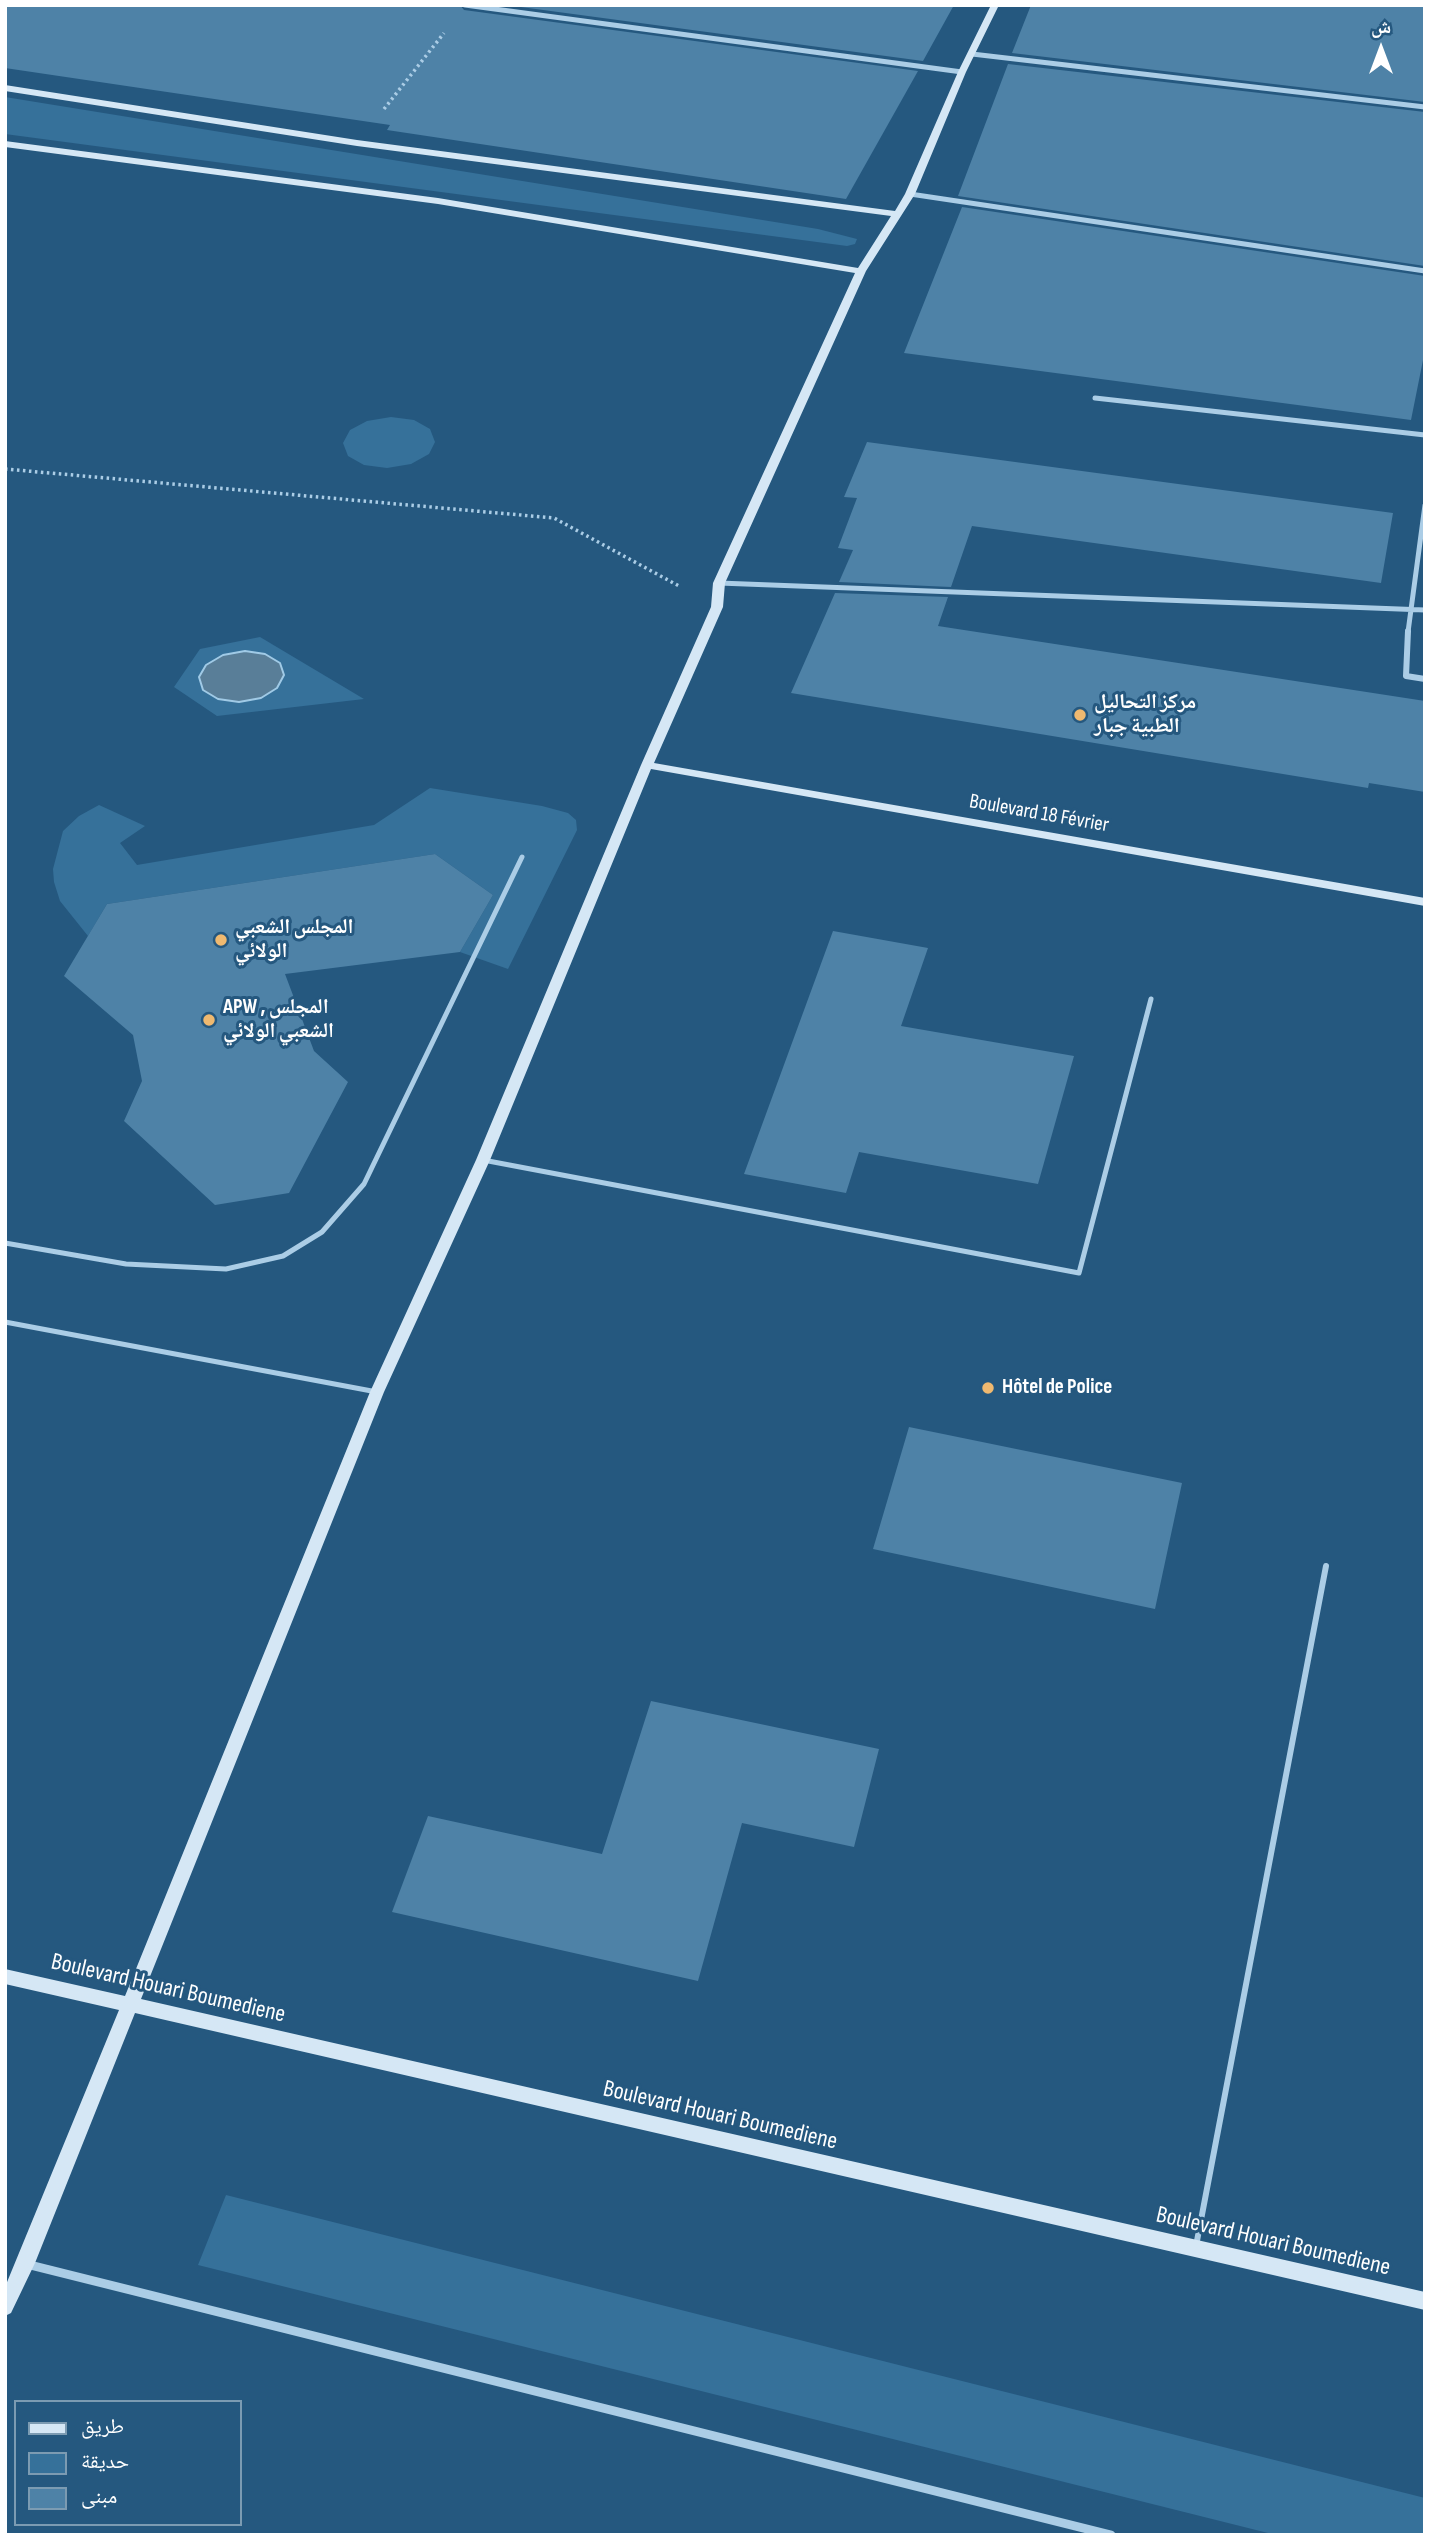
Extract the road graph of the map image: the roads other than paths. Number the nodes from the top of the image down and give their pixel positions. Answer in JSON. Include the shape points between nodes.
{"nodes":[{"id":1,"x":466,"y":5,"type":"edge"},
{"id":2,"x":995,"y":5,"type":"edge"},
{"id":3,"x":972,"y":54,"type":"junction"},
{"id":4,"x":962,"y":72,"type":"junction"},
{"id":5,"x":5,"y":88,"type":"edge"},
{"id":6,"x":1425,"y":107,"type":"edge"},
{"id":7,"x":5,"y":144,"type":"edge"},
{"id":8,"x":910,"y":194,"type":"junction"},
{"id":9,"x":898,"y":214,"type":"junction"},
{"id":10,"x":861,"y":271,"type":"junction"},
{"id":11,"x":1425,"y":271,"type":"edge"},
{"id":12,"x":1095,"y":398,"type":"dead end"},
{"id":13,"x":1425,"y":435,"type":"edge"},
{"id":14,"x":1425,"y":505,"type":"edge"},
{"id":15,"x":719,"y":583,"type":"junction"},
{"id":16,"x":1409,"y":610,"type":"junction"},
{"id":17,"x":1425,"y":611,"type":"edge"},
{"id":18,"x":1425,"y":679,"type":"edge"},
{"id":19,"x":647,"y":765,"type":"junction"},
{"id":20,"x":522,"y":857,"type":"dead end"},
{"id":21,"x":1425,"y":902,"type":"edge"},
{"id":22,"x":1151,"y":999,"type":"dead end"},
{"id":23,"x":483,"y":1160,"type":"junction"},
{"id":24,"x":5,"y":1243,"type":"edge"},
{"id":25,"x":5,"y":1322,"type":"edge"},
{"id":26,"x":377,"y":1392,"type":"junction"},
{"id":27,"x":1326,"y":1566,"type":"dead end"},
{"id":28,"x":5,"y":1976,"type":"edge"},
{"id":29,"x":127,"y":2006,"type":"junction"},
{"id":30,"x":1196,"y":2249,"type":"junction"},
{"id":31,"x":26,"y":2263,"type":"junction"},
{"id":32,"x":1425,"y":2301,"type":"edge"},
{"id":33,"x":5,"y":2307,"type":"edge"},
{"id":34,"x":1111,"y":2535,"type":"edge"}],
"edges":[{"from":1,"to":4,"type":"street"},
{"from":2,"to":3,"type":"main road"},
{"from":3,"to":4,"type":"main road"},
{"from":3,"to":6,"type":"street"},
{"from":4,"to":8,"type":"main road"},
{"from":5,"to":9,"type":"main road","via":[[357,143]]},
{"from":7,"to":10,"type":"main road","via":[[438,201]]},
{"from":8,"to":9,"type":"main road"},
{"from":8,"to":11,"type":"street"},
{"from":9,"to":10,"type":"main road"},
{"from":10,"to":15,"type":"main road"},
{"from":12,"to":13,"type":"street"},
{"from":14,"to":16,"type":"street"},
{"from":15,"to":16,"type":"street"},
{"from":15,"to":19,"type":"main road","via":[[717,607]]},
{"from":16,"to":17,"type":"street"},
{"from":16,"to":18,"type":"street","via":[[1406,676]]},
{"from":19,"to":21,"type":"main road","name":"Boulevard 18 Février"},
{"from":19,"to":23,"type":"main road"},
{"from":20,"to":24,"type":"lane","via":[[365,1184],[322,1232],[283,1256],[226,1269],[126,1264]]},
{"from":22,"to":23,"type":"lane","via":[[1079,1273]]},
{"from":23,"to":26,"type":"main road"},
{"from":25,"to":26,"type":"lane"},
{"from":26,"to":29,"type":"main road"},
{"from":27,"to":30,"type":"lane"},
{"from":28,"to":29,"type":"main road","name":"Boulevard Houari Boumediene"},
{"from":29,"to":30,"type":"main road","name":"Boulevard Houari Boumediene"},
{"from":29,"to":31,"type":"main road"},
{"from":30,"to":32,"type":"main road","name":"Boulevard Houari Boumediene"},
{"from":31,"to":33,"type":"main road"},
{"from":31,"to":34,"type":"street"}]}
